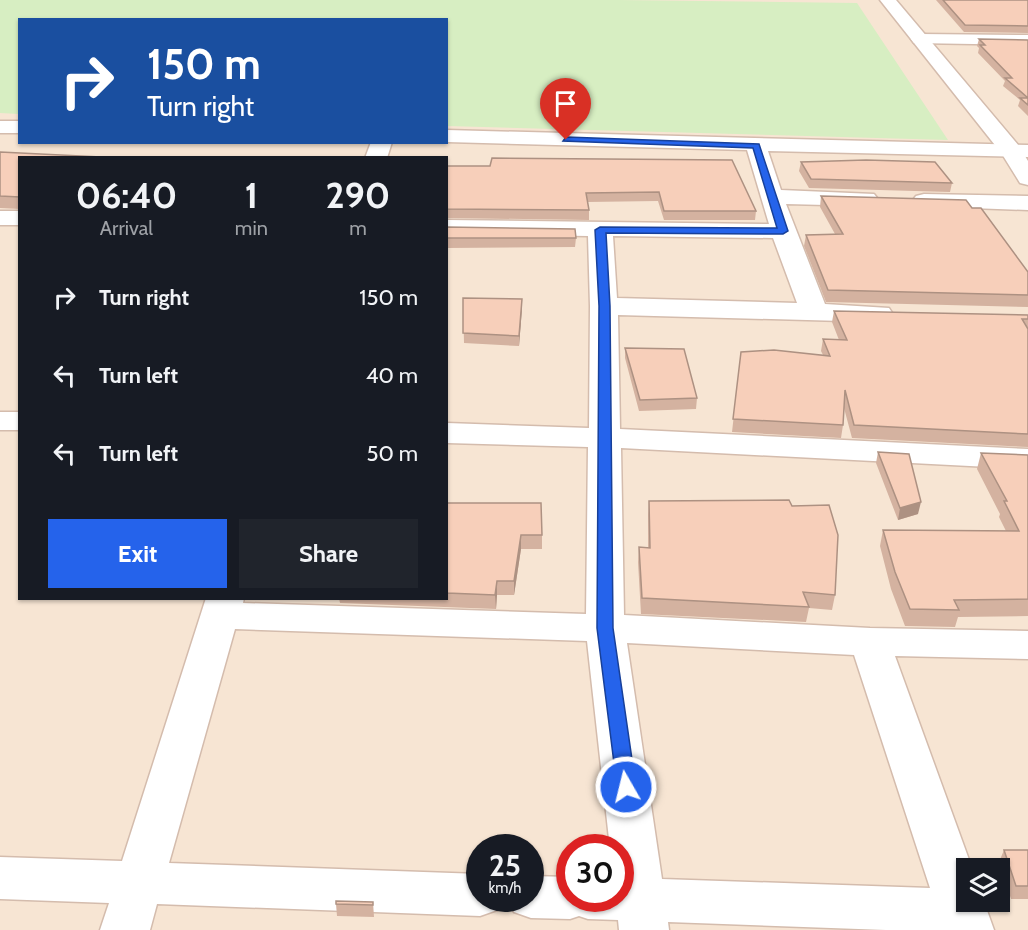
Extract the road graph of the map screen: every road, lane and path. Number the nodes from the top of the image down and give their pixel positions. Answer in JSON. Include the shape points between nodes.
{"nodes":[{"id":1,"x":888,"y":0,"type":"edge"},
{"id":2,"x":920,"y":39,"type":"junction"},
{"id":3,"x":1028,"y":40,"type":"edge"},
{"id":4,"x":0,"y":127,"type":"edge"},
{"id":5,"x":18,"y":128,"type":"edge"},
{"id":6,"x":448,"y":136,"type":"edge"},
{"id":7,"x":756,"y":146,"type":"junction"},
{"id":8,"x":1019,"y":151,"type":"edge"},
{"id":9,"x":1028,"y":178,"type":"edge"},
{"id":10,"x":772,"y":197,"type":"junction"},
{"id":11,"x":1028,"y":203,"type":"edge"},
{"id":12,"x":0,"y":218,"type":"edge"},
{"id":13,"x":18,"y":218,"type":"edge"},
{"id":14,"x":448,"y":227,"type":"edge"},
{"id":15,"x":600,"y":230,"type":"junction"},
{"id":16,"x":783,"y":231,"type":"junction"},
{"id":17,"x":604,"y":306,"type":"junction"},
{"id":18,"x":814,"y":312,"type":"junction"},
{"id":19,"x":909,"y":314,"type":"edge"},
{"id":20,"x":0,"y":421,"type":"edge"},
{"id":21,"x":18,"y":421,"type":"edge"},
{"id":22,"x":448,"y":433,"type":"edge"},
{"id":23,"x":604,"y":438,"type":"junction"},
{"id":24,"x":1028,"y":459,"type":"edge"},
{"id":25,"x":222,"y":607,"type":"edge"},
{"id":26,"x":605,"y":628,"type":"junction"},
{"id":27,"x":870,"y":642,"type":"junction"},
{"id":28,"x":1028,"y":645,"type":"edge"},
{"id":29,"x":0,"y":878,"type":"edge"},
{"id":30,"x":139,"y":884,"type":"junction"},
{"id":31,"x":466,"y":895,"type":"edge"},
{"id":32,"x":642,"y":915,"type":"edge"},
{"id":33,"x":966,"y":921,"type":"edge"},
{"id":34,"x":125,"y":930,"type":"edge"}],
"edges":[{"from":1,"to":2,"type":"street"},
{"from":2,"to":3,"type":"street"},
{"from":2,"to":8,"type":"street"},
{"from":4,"to":5,"type":"street"},
{"from":6,"to":7,"type":"street"},
{"from":7,"to":8,"type":"street"},
{"from":7,"to":10,"type":"street"},
{"from":8,"to":9,"type":"street"},
{"from":10,"to":11,"type":"street"},
{"from":10,"to":16,"type":"street"},
{"from":12,"to":13,"type":"street"},
{"from":14,"to":15,"type":"street"},
{"from":15,"to":16,"type":"street"},
{"from":15,"to":17,"type":"street"},
{"from":16,"to":18,"type":"street"},
{"from":17,"to":18,"type":"street"},
{"from":17,"to":23,"type":"street"},
{"from":18,"to":19,"type":"street"},
{"from":20,"to":21,"type":"street"},
{"from":22,"to":23,"type":"street"},
{"from":23,"to":24,"type":"street"},
{"from":23,"to":26,"type":"street"},
{"from":25,"to":26,"type":"street"},
{"from":25,"to":30,"type":"street"},
{"from":26,"to":27,"type":"street"},
{"from":26,"to":32,"type":"street"},
{"from":27,"to":28,"type":"street"},
{"from":27,"to":33,"type":"street"},
{"from":29,"to":30,"type":"street"},
{"from":30,"to":31,"type":"street"},
{"from":30,"to":34,"type":"street"},
{"from":32,"to":33,"type":"street"}]}
